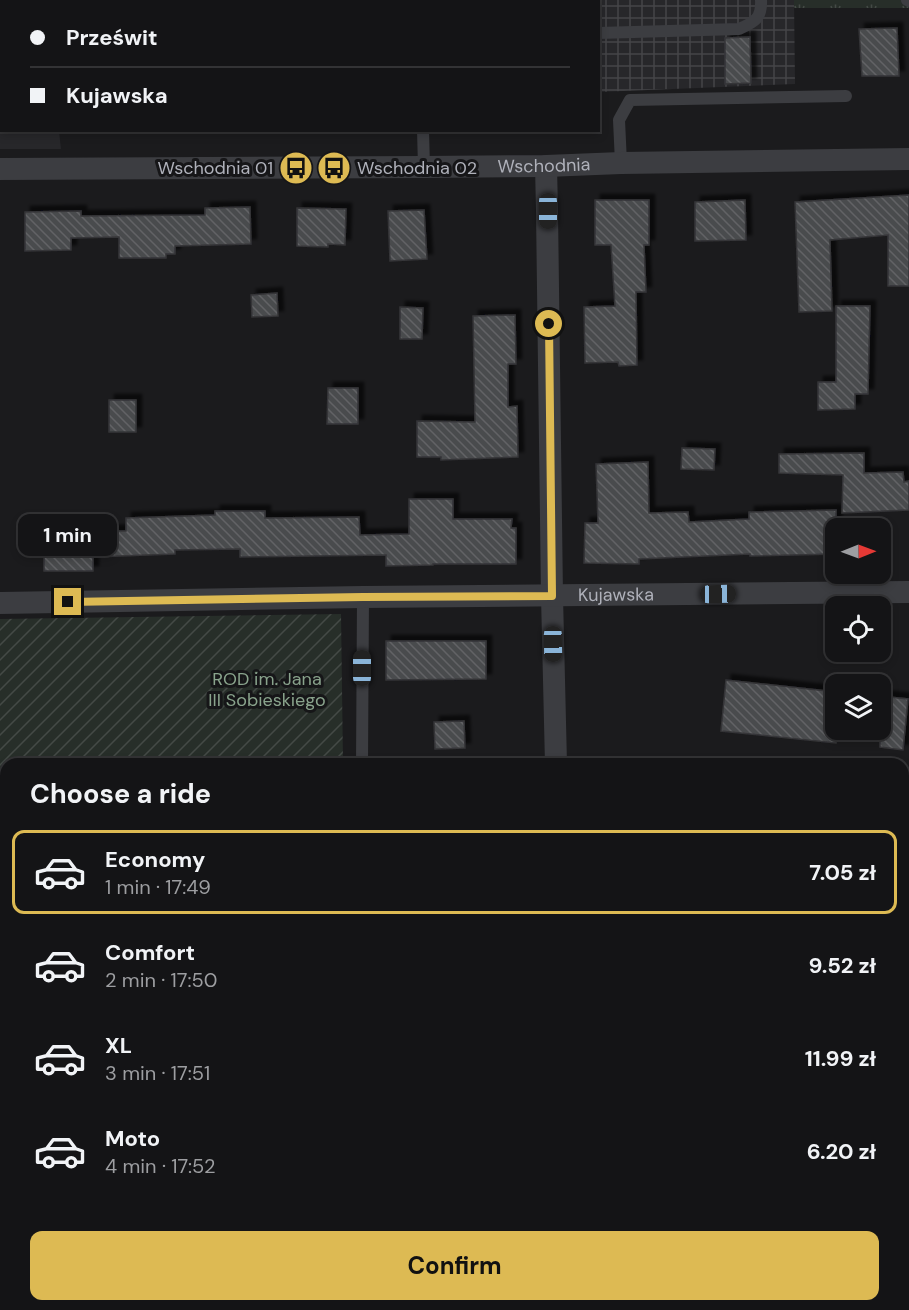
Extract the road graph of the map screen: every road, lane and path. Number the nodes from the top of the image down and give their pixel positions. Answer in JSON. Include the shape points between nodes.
{"nodes":[{"id":1,"x":761,"y":0,"type":"edge"},
{"id":2,"x":600,"y":33,"type":"edge"},
{"id":3,"x":846,"y":96,"type":"dead end"},
{"id":4,"x":423,"y":132,"type":"edge"},
{"id":5,"x":909,"y":159,"type":"edge"},
{"id":6,"x":621,"y":163,"type":"junction"},
{"id":7,"x":546,"y":166,"type":"junction"},
{"id":8,"x":424,"y":167,"type":"junction"},
{"id":9,"x":0,"y":169,"type":"edge"},
{"id":10,"x":909,"y":592,"type":"edge"},
{"id":11,"x":552,"y":596,"type":"junction"},
{"id":12,"x":363,"y":597,"type":"junction"},
{"id":13,"x":0,"y":603,"type":"edge"},
{"id":14,"x":362,"y":758,"type":"edge"},
{"id":15,"x":556,"y":758,"type":"edge"}],
"edges":[{"from":1,"to":2,"type":"lane","via":[[762,9],[754,22],[740,29]]},
{"from":3,"to":6,"type":"lane","via":[[630,100],[619,120]]},
{"from":4,"to":8,"type":"lane"},
{"from":5,"to":6,"type":"street","name":"Wschodnia"},
{"from":6,"to":7,"type":"street","name":"Wschodnia"},
{"from":7,"to":8,"type":"street","name":"Wschodnia"},
{"from":7,"to":11,"type":"street"},
{"from":8,"to":9,"type":"street","name":"Wschodnia"},
{"from":10,"to":11,"type":"street","name":"Kujawska"},
{"from":11,"to":12,"type":"street","name":"Kujawska"},
{"from":11,"to":15,"type":"street"},
{"from":12,"to":13,"type":"street","name":"Kujawska"},
{"from":12,"to":14,"type":"lane"}]}
